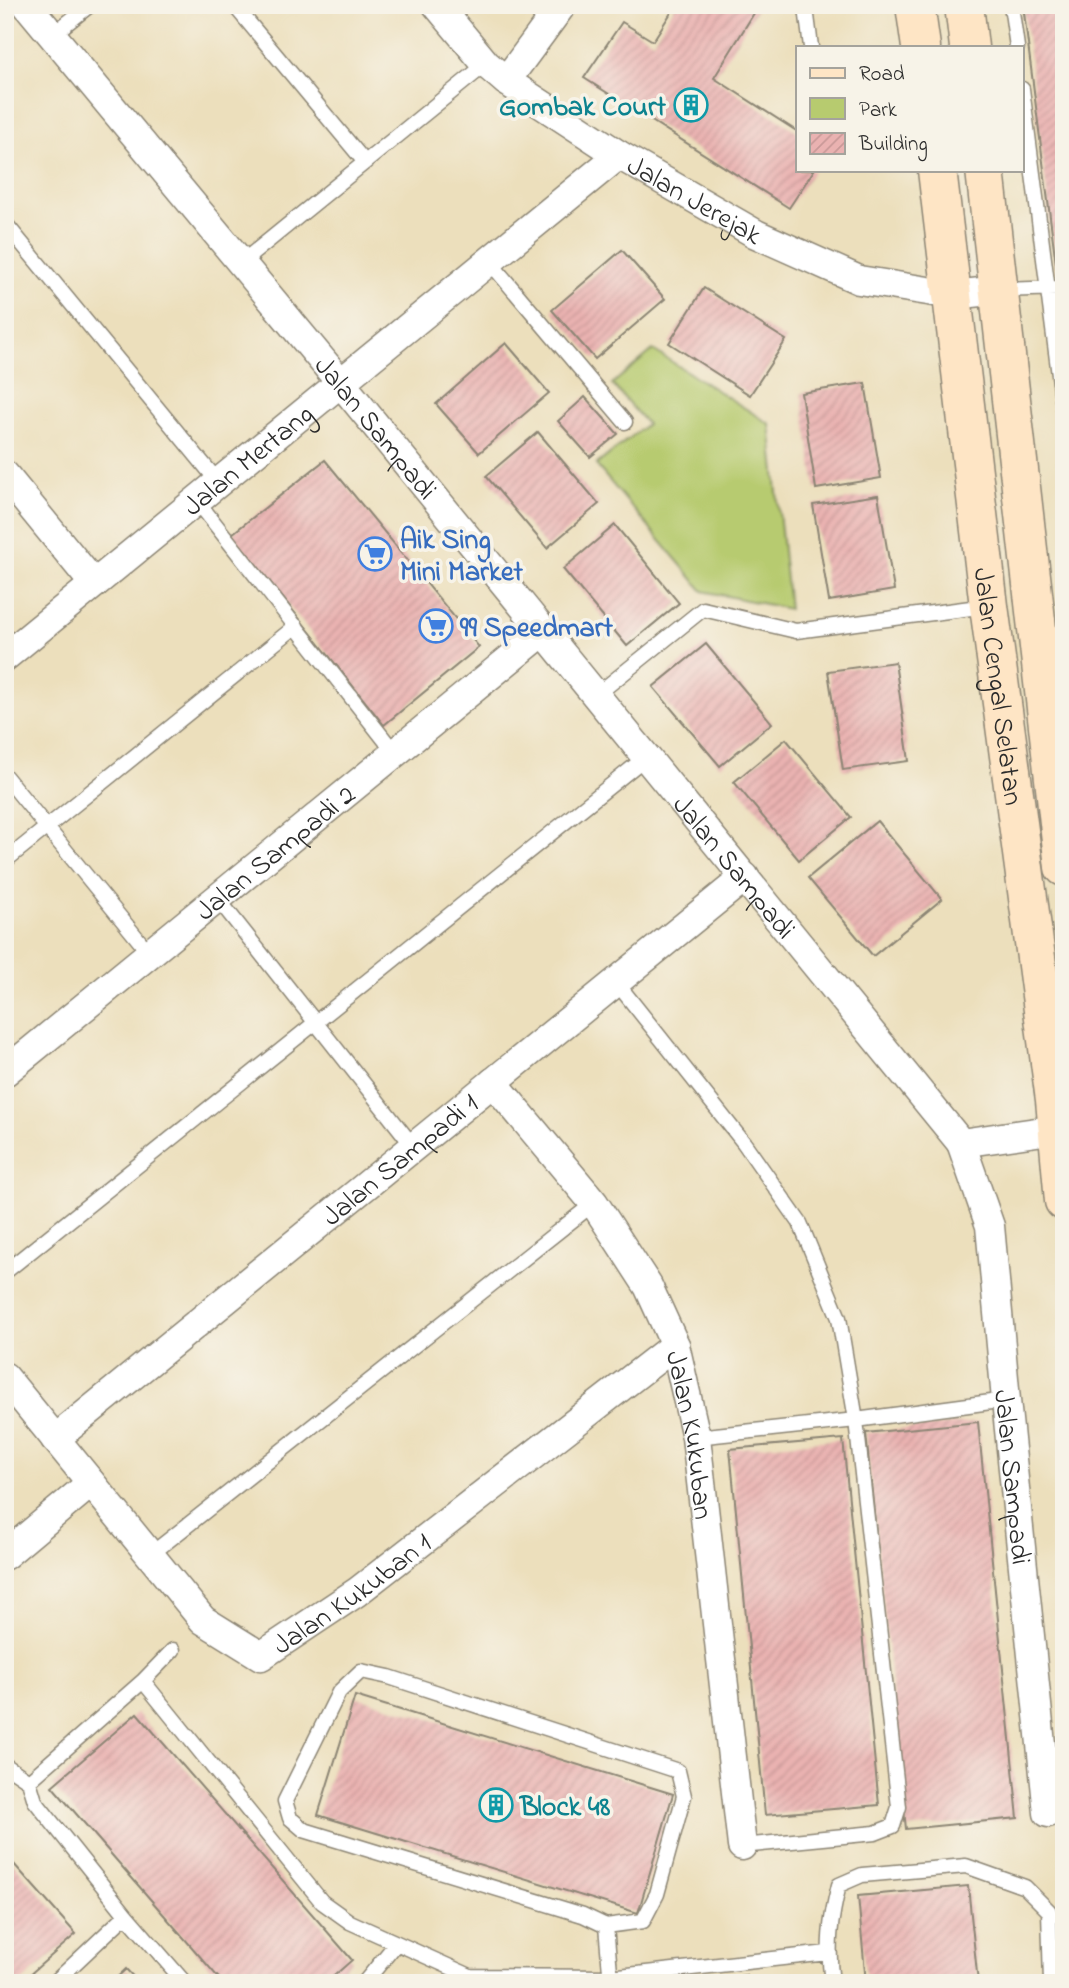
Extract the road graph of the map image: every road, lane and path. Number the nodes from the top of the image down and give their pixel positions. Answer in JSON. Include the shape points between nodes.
{"nodes":[{"id":1,"x":27,"y":5,"type":"edge"},
{"id":2,"x":90,"y":5,"type":"edge"},
{"id":3,"x":234,"y":5,"type":"edge"},
{"id":4,"x":437,"y":5,"type":"edge"},
{"id":5,"x":562,"y":5,"type":"edge"},
{"id":6,"x":807,"y":5,"type":"edge"},
{"id":7,"x":915,"y":5,"type":"edge"},
{"id":8,"x":964,"y":5,"type":"edge"},
{"id":9,"x":1012,"y":5,"type":"edge"},
{"id":10,"x":52,"y":36,"type":"junction"},
{"id":11,"x":811,"y":46,"type":"edge"},
{"id":12,"x":921,"y":46,"type":"edge"},
{"id":13,"x":969,"y":46,"type":"edge"},
{"id":14,"x":1017,"y":46,"type":"edge"},
{"id":15,"x":496,"y":73,"type":"junction"},
{"id":16,"x":1024,"y":106,"type":"edge"},
{"id":17,"x":619,"y":155,"type":"junction"},
{"id":18,"x":364,"y":161,"type":"junction"},
{"id":19,"x":937,"y":172,"type":"edge"},
{"id":20,"x":985,"y":172,"type":"edge"},
{"id":21,"x":5,"y":223,"type":"edge"},
{"id":22,"x":489,"y":261,"type":"junction"},
{"id":23,"x":241,"y":263,"type":"junction"},
{"id":24,"x":1064,"y":288,"type":"edge"},
{"id":25,"x":1000,"y":290,"type":"junction"},
{"id":26,"x":1046,"y":290,"type":"junction"},
{"id":27,"x":953,"y":295,"type":"junction"},
{"id":28,"x":341,"y":383,"type":"junction"},
{"id":29,"x":1064,"y":414,"type":"edge"},
{"id":30,"x":625,"y":422,"type":"dead end"},
{"id":31,"x":5,"y":475,"type":"edge"},
{"id":32,"x":219,"y":483,"type":"junction"},
{"id":33,"x":197,"y":501,"type":"junction"},
{"id":34,"x":94,"y":584,"type":"junction"},
{"id":35,"x":989,"y":606,"type":"junction"},
{"id":36,"x":296,"y":626,"type":"junction"},
{"id":37,"x":543,"y":632,"type":"junction"},
{"id":38,"x":5,"y":657,"type":"edge"},
{"id":39,"x":595,"y":696,"type":"junction"},
{"id":40,"x":396,"y":753,"type":"junction"},
{"id":41,"x":646,"y":757,"type":"junction"},
{"id":42,"x":5,"y":776,"type":"edge"},
{"id":43,"x":1059,"y":796,"type":"edge"},
{"id":44,"x":46,"y":827,"type":"junction"},
{"id":45,"x":5,"y":861,"type":"edge"},
{"id":46,"x":1064,"y":867,"type":"edge"},
{"id":47,"x":745,"y":877,"type":"junction"},
{"id":48,"x":218,"y":898,"type":"junction"},
{"id":49,"x":150,"y":954,"type":"junction"},
{"id":50,"x":616,"y":982,"type":"junction"},
{"id":51,"x":316,"y":1023,"type":"junction"},
{"id":52,"x":5,"y":1072,"type":"edge"},
{"id":53,"x":493,"y":1082,"type":"junction"},
{"id":54,"x":1059,"y":1109,"type":"edge"},
{"id":55,"x":961,"y":1143,"type":"junction"},
{"id":56,"x":413,"y":1146,"type":"junction"},
{"id":57,"x":1064,"y":1201,"type":"edge"},
{"id":58,"x":594,"y":1203,"type":"junction"},
{"id":59,"x":5,"y":1272,"type":"edge"},
{"id":60,"x":675,"y":1345,"type":"junction"},
{"id":61,"x":5,"y":1377,"type":"edge"},
{"id":62,"x":1006,"y":1400,"type":"junction"},
{"id":63,"x":856,"y":1420,"type":"junction"},
{"id":64,"x":696,"y":1437,"type":"junction"},
{"id":65,"x":55,"y":1439,"type":"junction"},
{"id":66,"x":91,"y":1483,"type":"junction"},
{"id":67,"x":5,"y":1555,"type":"edge"},
{"id":68,"x":150,"y":1555,"type":"junction"},
{"id":69,"x":173,"y":1650,"type":"dead end"},
{"id":70,"x":143,"y":1681,"type":"junction"},
{"id":71,"x":5,"y":1765,"type":"edge"},
{"id":72,"x":29,"y":1781,"type":"junction"},
{"id":73,"x":1048,"y":1813,"type":"dead end"},
{"id":74,"x":741,"y":1846,"type":"joint"},
{"id":75,"x":126,"y":1915,"type":"junction"},
{"id":76,"x":606,"y":1926,"type":"junction"},
{"id":77,"x":396,"y":1944,"type":"junction"},
{"id":78,"x":828,"y":1953,"type":"junction"},
{"id":79,"x":610,"y":1980,"type":"edge"},
{"id":80,"x":54,"y":1983,"type":"edge"},
{"id":81,"x":185,"y":1983,"type":"edge"},
{"id":82,"x":364,"y":1983,"type":"edge"},
{"id":83,"x":832,"y":1983,"type":"edge"},
{"id":84,"x":1051,"y":1983,"type":"edge"}],
"edges":[{"from":1,"to":10,"type":"street","name":"Jalan Sampadi"},
{"from":2,"to":10,"type":"lane"},
{"from":3,"to":18,"type":"lane"},
{"from":4,"to":15,"type":"street","name":"Jalan Jerejak"},
{"from":5,"to":15,"type":"street"},
{"from":6,"to":11,"type":"lane"},
{"from":7,"to":12,"type":"street"},
{"from":8,"to":13,"type":"street"},
{"from":9,"to":14,"type":"lane"},
{"from":10,"to":23,"type":"street","name":"Jalan Sampadi"},
{"from":15,"to":17,"type":"street","name":"Jalan Jerejak"},
{"from":15,"to":18,"type":"lane"},
{"from":16,"to":26,"type":"lane"},
{"from":17,"to":22,"type":"street","name":"Jalan Mertang"},
{"from":17,"to":27,"type":"street","name":"Jalan Jerejak","via":[[756,234],[859,280]]},
{"from":18,"to":23,"type":"lane"},
{"from":19,"to":27,"type":"street","name":"Jalan Cengal Selatan"},
{"from":20,"to":25,"type":"street","name":"Jalan Cengal Selatan"},
{"from":21,"to":32,"type":"lane"},
{"from":22,"to":28,"type":"street","name":"Jalan Mertang"},
{"from":22,"to":30,"type":"lane"},
{"from":23,"to":28,"type":"street","name":"Jalan Sampadi"},
{"from":24,"to":26,"type":"lane"},
{"from":25,"to":26,"type":"lane"},
{"from":25,"to":27,"type":"street","name":"Jalan Jerejak"},
{"from":25,"to":43,"type":"street","name":"Jalan Cengal Selatan"},
{"from":26,"to":29,"type":"lane"},
{"from":27,"to":35,"type":"street","name":"Jalan Cengal Selatan"},
{"from":28,"to":32,"type":"street","name":"Jalan Mertang"},
{"from":28,"to":37,"type":"street","name":"Jalan Sampadi"},
{"from":31,"to":34,"type":"street"},
{"from":32,"to":33,"type":"street","name":"Jalan Mertang"},
{"from":33,"to":34,"type":"street","name":"Jalan Mertang"},
{"from":33,"to":36,"type":"lane"},
{"from":34,"to":38,"type":"street","name":"Jalan Mertang"},
{"from":35,"to":39,"type":"lane","via":[[796,631],[703,609]]},
{"from":35,"to":54,"type":"street","name":"Jalan Cengal Selatan"},
{"from":36,"to":40,"type":"lane"},
{"from":36,"to":44,"type":"lane"},
{"from":37,"to":39,"type":"street","name":"Jalan Sampadi"},
{"from":37,"to":40,"type":"street","name":"Jalan Sampadi 2"},
{"from":39,"to":41,"type":"street","name":"Jalan Sampadi"},
{"from":40,"to":48,"type":"street","name":"Jalan Sampadi 2"},
{"from":41,"to":47,"type":"street","name":"Jalan Sampadi"},
{"from":41,"to":51,"type":"lane"},
{"from":42,"to":44,"type":"lane"},
{"from":43,"to":46,"type":"street","name":"Jalan Cengal Selatan"},
{"from":44,"to":45,"type":"lane"},
{"from":44,"to":49,"type":"lane"},
{"from":47,"to":50,"type":"street","name":"Jalan Sampadi 1"},
{"from":47,"to":55,"type":"street","name":"Jalan Sampadi"},
{"from":48,"to":49,"type":"street","name":"Jalan Sampadi 2"},
{"from":48,"to":51,"type":"lane"},
{"from":49,"to":52,"type":"street","name":"Jalan Sampadi 2"},
{"from":50,"to":53,"type":"street","name":"Jalan Sampadi 1"},
{"from":50,"to":63,"type":"lane","via":[[744,1143],[800,1223],[839,1318]]},
{"from":51,"to":56,"type":"lane"},
{"from":51,"to":59,"type":"lane"},
{"from":53,"to":56,"type":"street","name":"Jalan Sampadi 1"},
{"from":53,"to":58,"type":"street","name":"Jalan Kukuban"},
{"from":54,"to":55,"type":"street"},
{"from":54,"to":57,"type":"street","name":"Jalan Cengal Selatan"},
{"from":55,"to":62,"type":"street","name":"Jalan Sampadi","via":[[990,1226]]},
{"from":56,"to":65,"type":"street","name":"Jalan Sampadi 1"},
{"from":58,"to":60,"type":"street","name":"Jalan Kukuban","via":[[648,1286]]},
{"from":58,"to":68,"type":"lane"},
{"from":60,"to":64,"type":"street","name":"Jalan Kukuban"},
{"from":60,"to":68,"type":"street","name":"Jalan Kukuban 1","via":[[357,1592],[261,1656],[203,1620]]},
{"from":61,"to":65,"type":"street","name":"Jalan Kukuban 1"},
{"from":62,"to":63,"type":"lane"},
{"from":62,"to":73,"type":"street","name":"Jalan Sampadi"},
{"from":63,"to":64,"type":"lane"},
{"from":63,"to":74,"type":"lane","via":[[899,1807],[892,1826],[875,1833]]},
{"from":64,"to":74,"type":"street","name":"Jalan Kukuban"},
{"from":65,"to":66,"type":"street","name":"Jalan Kukuban 1"},
{"from":66,"to":67,"type":"street"},
{"from":66,"to":68,"type":"street","name":"Jalan Kukuban 1"},
{"from":69,"to":70,"type":"lane"},
{"from":70,"to":72,"type":"lane"},
{"from":70,"to":77,"type":"lane","via":[[321,1902]]},
{"from":71,"to":72,"type":"lane"},
{"from":72,"to":75,"type":"lane","via":[[35,1801]]},
{"from":75,"to":80,"type":"lane"},
{"from":75,"to":81,"type":"lane"},
{"from":76,"to":76,"type":"lane","via":[[583,1915],[304,1830],[289,1818],[285,1801],[339,1692],[361,1671],[389,1677],[677,1771],[684,1796],[657,1894],[643,1921]]},
{"from":76,"to":79,"type":"lane"},
{"from":77,"to":79,"type":"lane","via":[[470,1976]]},
{"from":77,"to":82,"type":"lane"},
{"from":78,"to":79,"type":"lane"},
{"from":78,"to":83,"type":"lane"},
{"from":78,"to":84,"type":"lane","via":[[839,1885],[862,1875],[967,1866],[1025,1887],[1049,1911]]}]}
